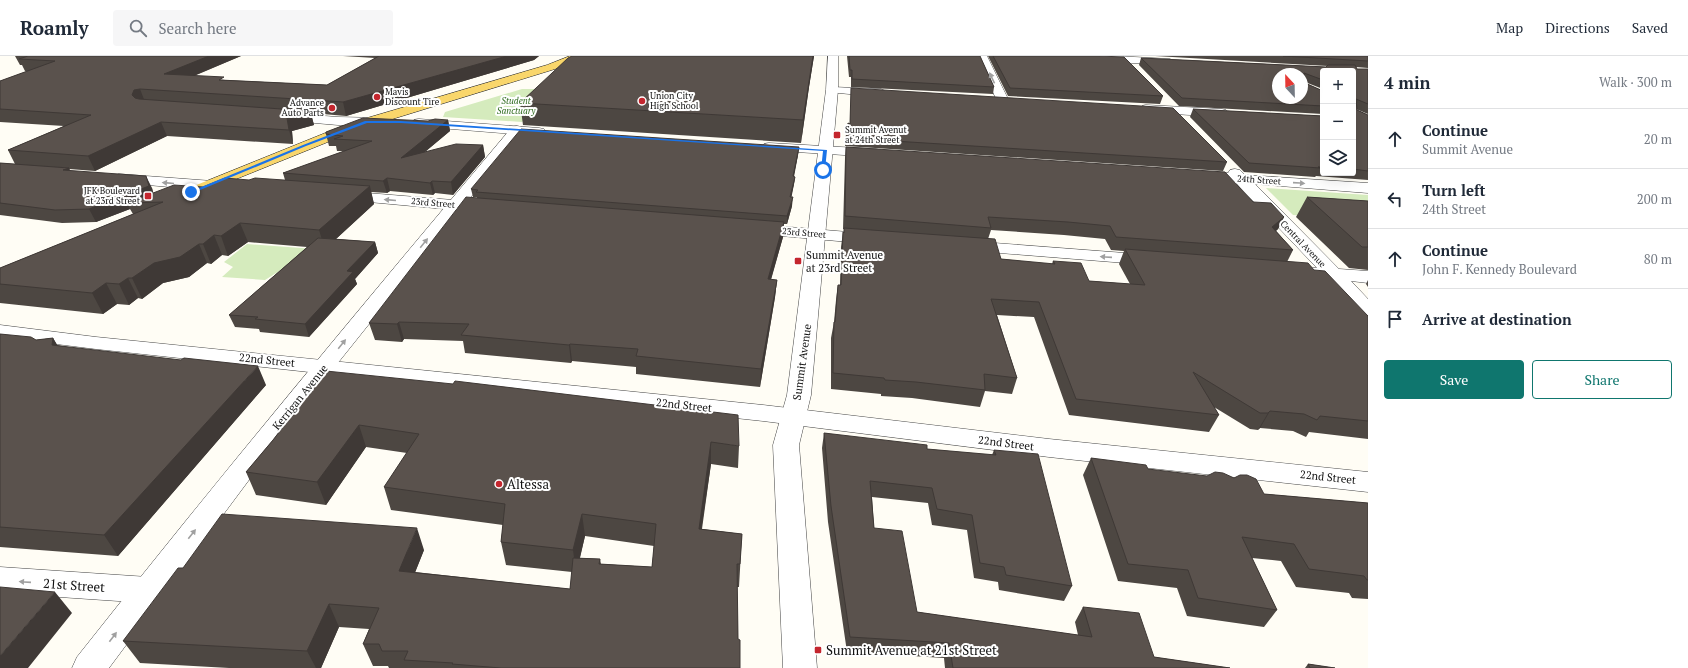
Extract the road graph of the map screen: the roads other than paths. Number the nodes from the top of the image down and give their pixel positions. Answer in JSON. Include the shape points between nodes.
{"nodes":[{"id":1,"x":579,"y":56,"type":"edge"},
{"id":2,"x":833,"y":56,"type":"edge"},
{"id":3,"x":982,"y":56,"type":"edge"},
{"id":4,"x":1056,"y":56,"type":"edge"},
{"id":5,"x":1124,"y":58,"type":"edge"},
{"id":6,"x":1179,"y":62,"type":"edge"},
{"id":7,"x":1141,"y":75,"type":"edge"},
{"id":8,"x":832,"y":90,"type":"junction"},
{"id":9,"x":893,"y":94,"type":"edge"},
{"id":10,"x":1160,"y":96,"type":"edge"},
{"id":11,"x":987,"y":100,"type":"edge"},
{"id":12,"x":1002,"y":100,"type":"junction"},
{"id":13,"x":1018,"y":101,"type":"edge"},
{"id":14,"x":1134,"y":108,"type":"edge"},
{"id":15,"x":1175,"y":110,"type":"junction"},
{"id":16,"x":1232,"y":114,"type":"edge"},
{"id":17,"x":268,"y":116,"type":"edge"},
{"id":18,"x":366,"y":122,"type":"junction"},
{"id":19,"x":1187,"y":123,"type":"edge"},
{"id":20,"x":517,"y":130,"type":"junction"},
{"id":21,"x":550,"y":133,"type":"edge"},
{"id":22,"x":759,"y":146,"type":"edge"},
{"id":23,"x":825,"y":150,"type":"junction"},
{"id":24,"x":890,"y":154,"type":"edge"},
{"id":25,"x":1224,"y":161,"type":"edge"},
{"id":26,"x":1192,"y":175,"type":"edge"},
{"id":27,"x":103,"y":178,"type":"edge"},
{"id":28,"x":1241,"y":179,"type":"junction"},
{"id":29,"x":207,"y":186,"type":"junction"},
{"id":30,"x":242,"y":187,"type":"edge"},
{"id":31,"x":1368,"y":188,"type":"edge"},
{"id":32,"x":329,"y":194,"type":"edge"},
{"id":33,"x":177,"y":198,"type":"edge"},
{"id":34,"x":456,"y":205,"type":"junction"},
{"id":35,"x":491,"y":208,"type":"edge"},
{"id":36,"x":738,"y":228,"type":"edge"},
{"id":37,"x":817,"y":234,"type":"junction"},
{"id":38,"x":888,"y":240,"type":"edge"},
{"id":39,"x":951,"y":245,"type":"edge"},
{"id":40,"x":1170,"y":262,"type":"edge"},
{"id":41,"x":1280,"y":270,"type":"edge"},
{"id":42,"x":1334,"y":275,"type":"junction"},
{"id":43,"x":1368,"y":277,"type":"edge"},
{"id":44,"x":1368,"y":310,"type":"edge"},
{"id":45,"x":0,"y":331,"type":"edge"},
{"id":46,"x":324,"y":366,"type":"junction"},
{"id":47,"x":792,"y":417,"type":"junction"},
{"id":48,"x":1368,"y":482,"type":"edge"},
{"id":49,"x":0,"y":580,"type":"edge"},
{"id":50,"x":148,"y":590,"type":"junction"},
{"id":51,"x":89,"y":668,"type":"edge"},
{"id":52,"x":800,"y":668,"type":"edge"}],
"edges":[{"from":1,"to":18,"type":"main road","via":[[551,67]]},
{"from":2,"to":8,"type":"street","name":"Summit Avenue"},
{"from":12,"to":3,"type":"street","one_way":true},
{"from":4,"to":5,"type":"street"},
{"from":5,"to":6,"type":"street"},
{"from":5,"to":7,"type":"street"},
{"from":8,"to":9,"type":"street"},
{"from":8,"to":23,"type":"street","name":"Summit Avenue"},
{"from":10,"to":15,"type":"street"},
{"from":11,"to":12,"type":"street"},
{"from":12,"to":13,"type":"street"},
{"from":14,"to":15,"type":"street"},
{"from":15,"to":16,"type":"street"},
{"from":15,"to":19,"type":"street"},
{"from":17,"to":18,"type":"street"},
{"from":18,"to":20,"type":"street"},
{"from":18,"to":29,"type":"main road"},
{"from":20,"to":21,"type":"street"},
{"from":20,"to":34,"type":"street","name":"Kerrigan Avenue"},
{"from":22,"to":23,"type":"street"},
{"from":23,"to":24,"type":"street"},
{"from":23,"to":37,"type":"street","name":"Summit Avenue"},
{"from":25,"to":28,"type":"street","name":"Central Avenue"},
{"from":26,"to":28,"type":"street","name":"24th Street"},
{"from":29,"to":27,"type":"street","one_way":true},
{"from":28,"to":31,"type":"street","name":"24th Street","one_way":true},
{"from":28,"to":42,"type":"street","name":"Central Avenue"},
{"from":29,"to":30,"type":"street"},
{"from":29,"to":33,"type":"main road"},
{"from":34,"to":32,"type":"street","name":"23rd Street","one_way":true},
{"from":34,"to":35,"type":"street","name":"23rd Street"},
{"from":46,"to":34,"type":"street","name":"Kerrigan Avenue","one_way":true},
{"from":36,"to":37,"type":"street","name":"23rd Street"},
{"from":37,"to":38,"type":"street","name":"23rd Street"},
{"from":37,"to":47,"type":"street","name":"Summit Avenue","via":[[799,395]]},
{"from":40,"to":39,"type":"street","one_way":true},
{"from":41,"to":42,"type":"street"},
{"from":42,"to":43,"type":"street"},
{"from":42,"to":44,"type":"street","name":"Central Avenue"},
{"from":45,"to":46,"type":"street","name":"22nd Street"},
{"from":46,"to":47,"type":"street","name":"22nd Street"},
{"from":50,"to":46,"type":"street","name":"Kerrigan Avenue","one_way":true},
{"from":47,"to":48,"type":"street","name":"22nd Street","via":[[1048,448]]},
{"from":47,"to":52,"type":"street","name":"Summit Avenue","via":[[786,445]]},
{"from":50,"to":49,"type":"street","name":"21st Street","one_way":true},
{"from":51,"to":50,"type":"street","name":"Kerrigan Avenue","one_way":true}]}
